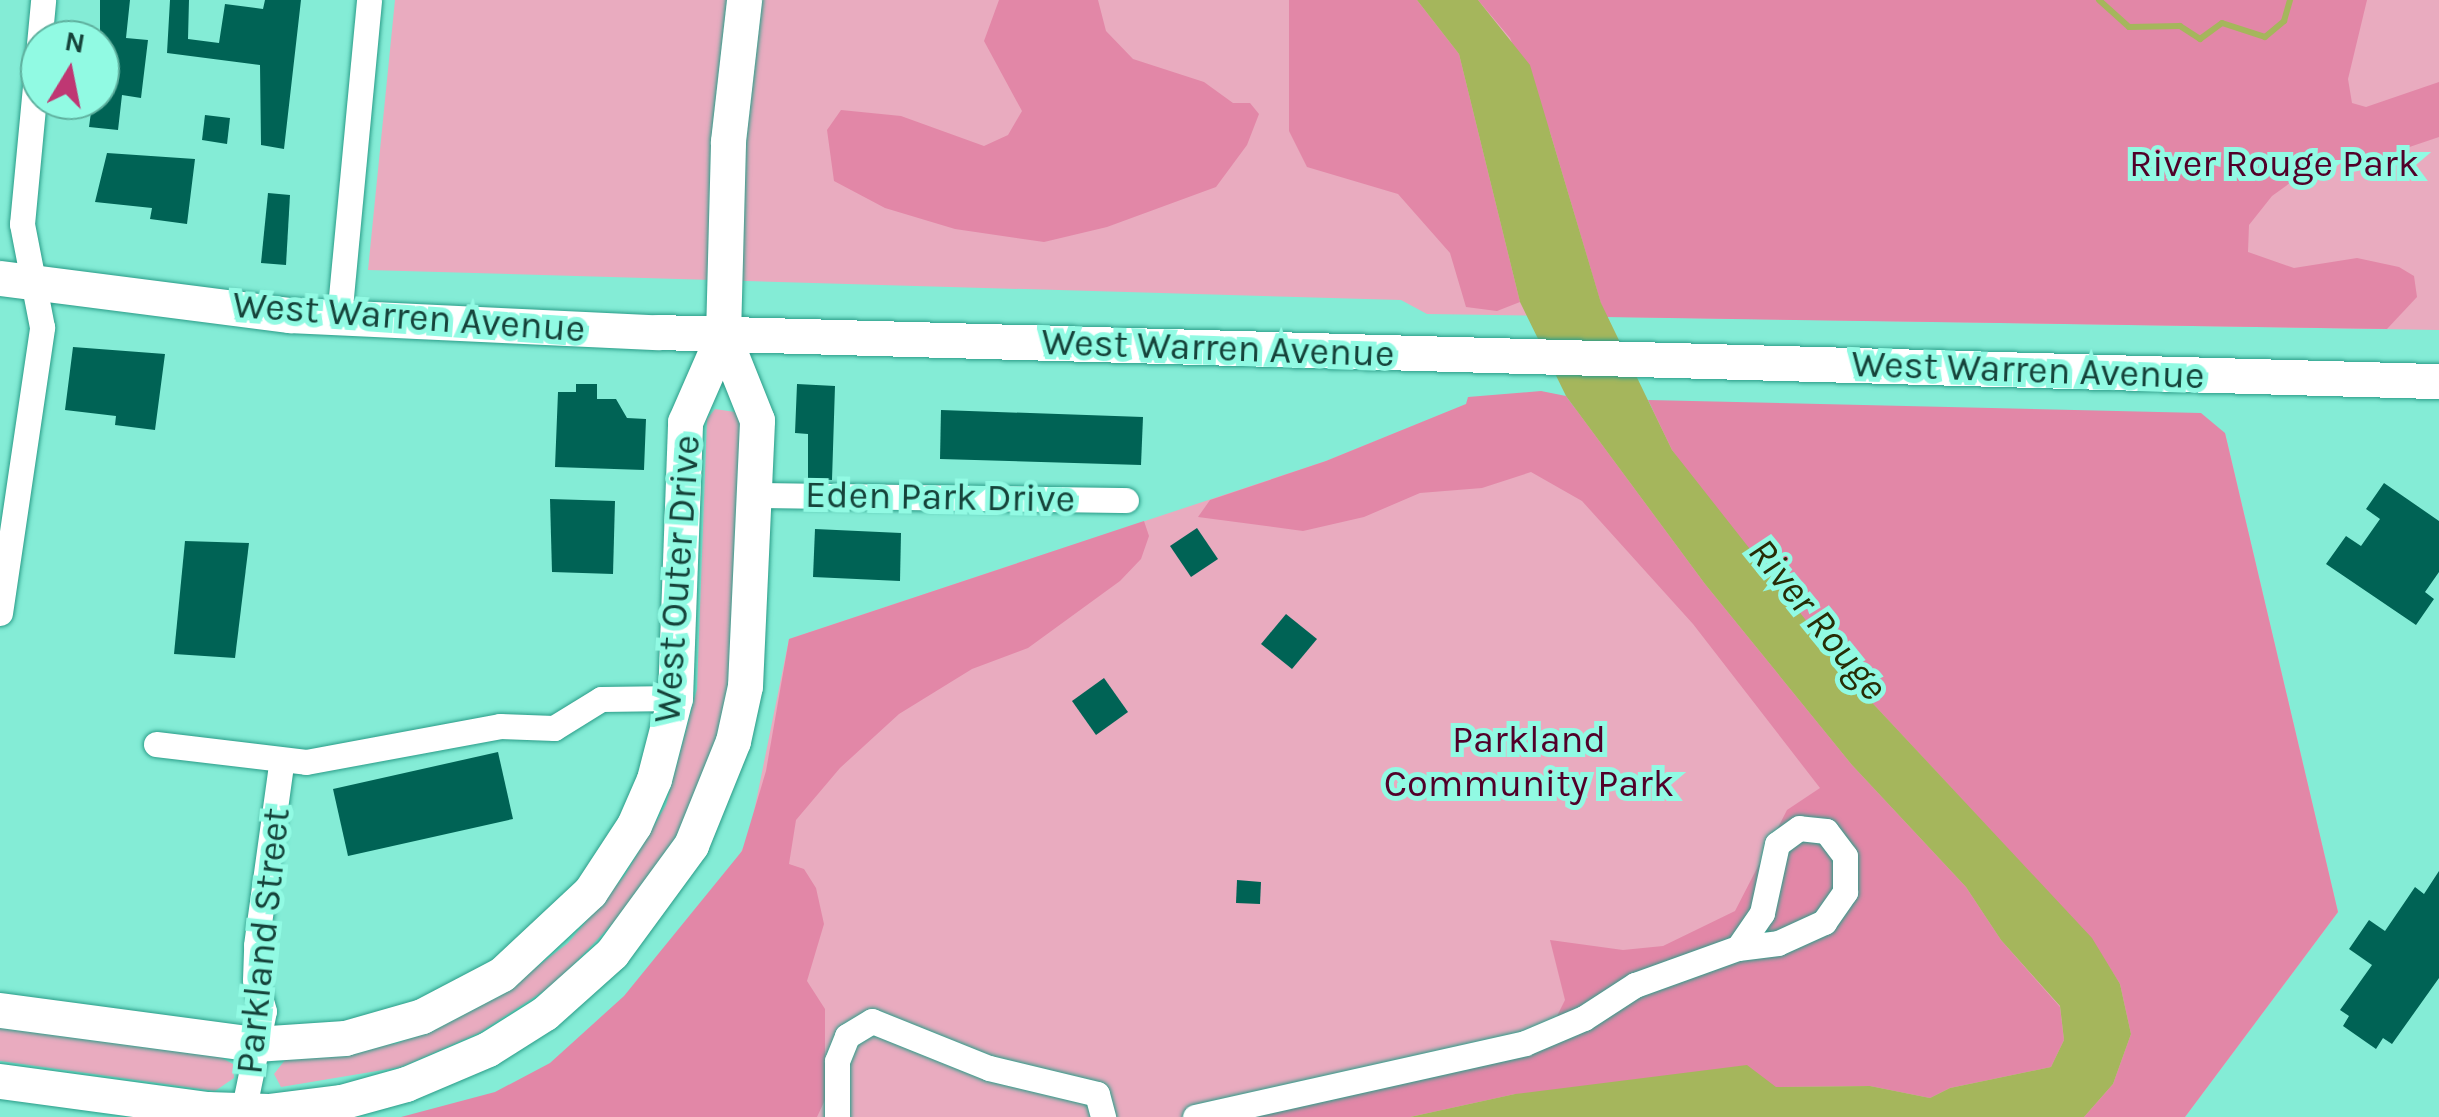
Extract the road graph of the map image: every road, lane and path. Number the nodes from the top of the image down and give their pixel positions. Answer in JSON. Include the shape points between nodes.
{"nodes":[{"id":1,"x":43,"y":0,"type":"edge"},
{"id":2,"x":369,"y":0,"type":"edge"},
{"id":3,"x":744,"y":0,"type":"edge"},
{"id":4,"x":15,"y":280,"type":"edge"},
{"id":5,"x":339,"y":318,"type":"junction"},
{"id":6,"x":724,"y":334,"type":"junction"},
{"id":7,"x":2439,"y":381,"type":"edge"},
{"id":8,"x":696,"y":397,"type":"junction"},
{"id":9,"x":750,"y":402,"type":"junction"},
{"id":10,"x":754,"y":495,"type":"junction"},
{"id":11,"x":1126,"y":500,"type":"dead end"},
{"id":12,"x":0,"y":613,"type":"edge"},
{"id":13,"x":675,"y":698,"type":"junction"},
{"id":14,"x":156,"y":744,"type":"dead end"},
{"id":15,"x":281,"y":764,"type":"junction"},
{"id":16,"x":1738,"y":948,"type":"junction"},
{"id":17,"x":0,"y":1010,"type":"edge"},
{"id":18,"x":255,"y":1044,"type":"junction"},
{"id":19,"x":0,"y":1080,"type":"edge"},
{"id":20,"x":244,"y":1113,"type":"edge"},
{"id":21,"x":837,"y":1117,"type":"edge"},
{"id":22,"x":1104,"y":1117,"type":"edge"},
{"id":23,"x":1195,"y":1117,"type":"edge"}],
"edges":[{"from":1,"to":4,"type":"street"},
{"from":2,"to":5,"type":"street"},
{"from":3,"to":6,"type":"main road","name":"West Outer Drive","via":[[728,141]]},
{"from":4,"to":5,"type":"main road","name":"West Warren Avenue"},
{"from":4,"to":12,"type":"street","via":[[42,328]]},
{"from":5,"to":6,"type":"main road","name":"West Warren Avenue"},
{"from":6,"to":7,"type":"main road","name":"West Warren Avenue"},
{"from":6,"to":8,"type":"main road","name":"West Outer Drive"},
{"from":6,"to":9,"type":"main road","name":"West Outer Drive"},
{"from":8,"to":9,"type":"main road"},
{"from":8,"to":13,"type":"main road","name":"West Outer Drive","via":[[685,422]]},
{"from":9,"to":10,"type":"main road","name":"West Outer Drive","via":[[757,420]]},
{"from":10,"to":11,"type":"street","name":"Eden Park Drive"},
{"from":10,"to":20,"type":"main road","name":"West Outer Drive","via":[[750,640],[732,740],[691,844],[634,928],[545,1013],[437,1073],[341,1102]]},
{"from":13,"to":15,"type":"street","via":[[601,699],[554,728],[500,726]]},
{"from":13,"to":18,"type":"main road","name":"West Outer Drive","via":[[634,825],[590,892],[534,950],[458,999],[409,1020],[345,1038]]},
{"from":14,"to":15,"type":"street"},
{"from":15,"to":18,"type":"street","name":"Parkland Street","via":[[256,945],[254,980],[264,1011]]},
{"from":16,"to":16,"type":"street","via":[[1778,943],[1824,922],[1845,892],[1845,856],[1826,831],[1799,828],[1777,844],[1762,913]]},
{"from":16,"to":23,"type":"street","via":[[1634,985],[1584,1018],[1525,1043]]},
{"from":17,"to":18,"type":"main road","name":"West Outer Drive"},
{"from":18,"to":20,"type":"street","name":"Parkland Street"},
{"from":19,"to":20,"type":"main road","name":"West Outer Drive"},
{"from":21,"to":22,"type":"street","via":[[837,1061],[847,1036],[872,1021],[989,1068],[1097,1094]]}]}
